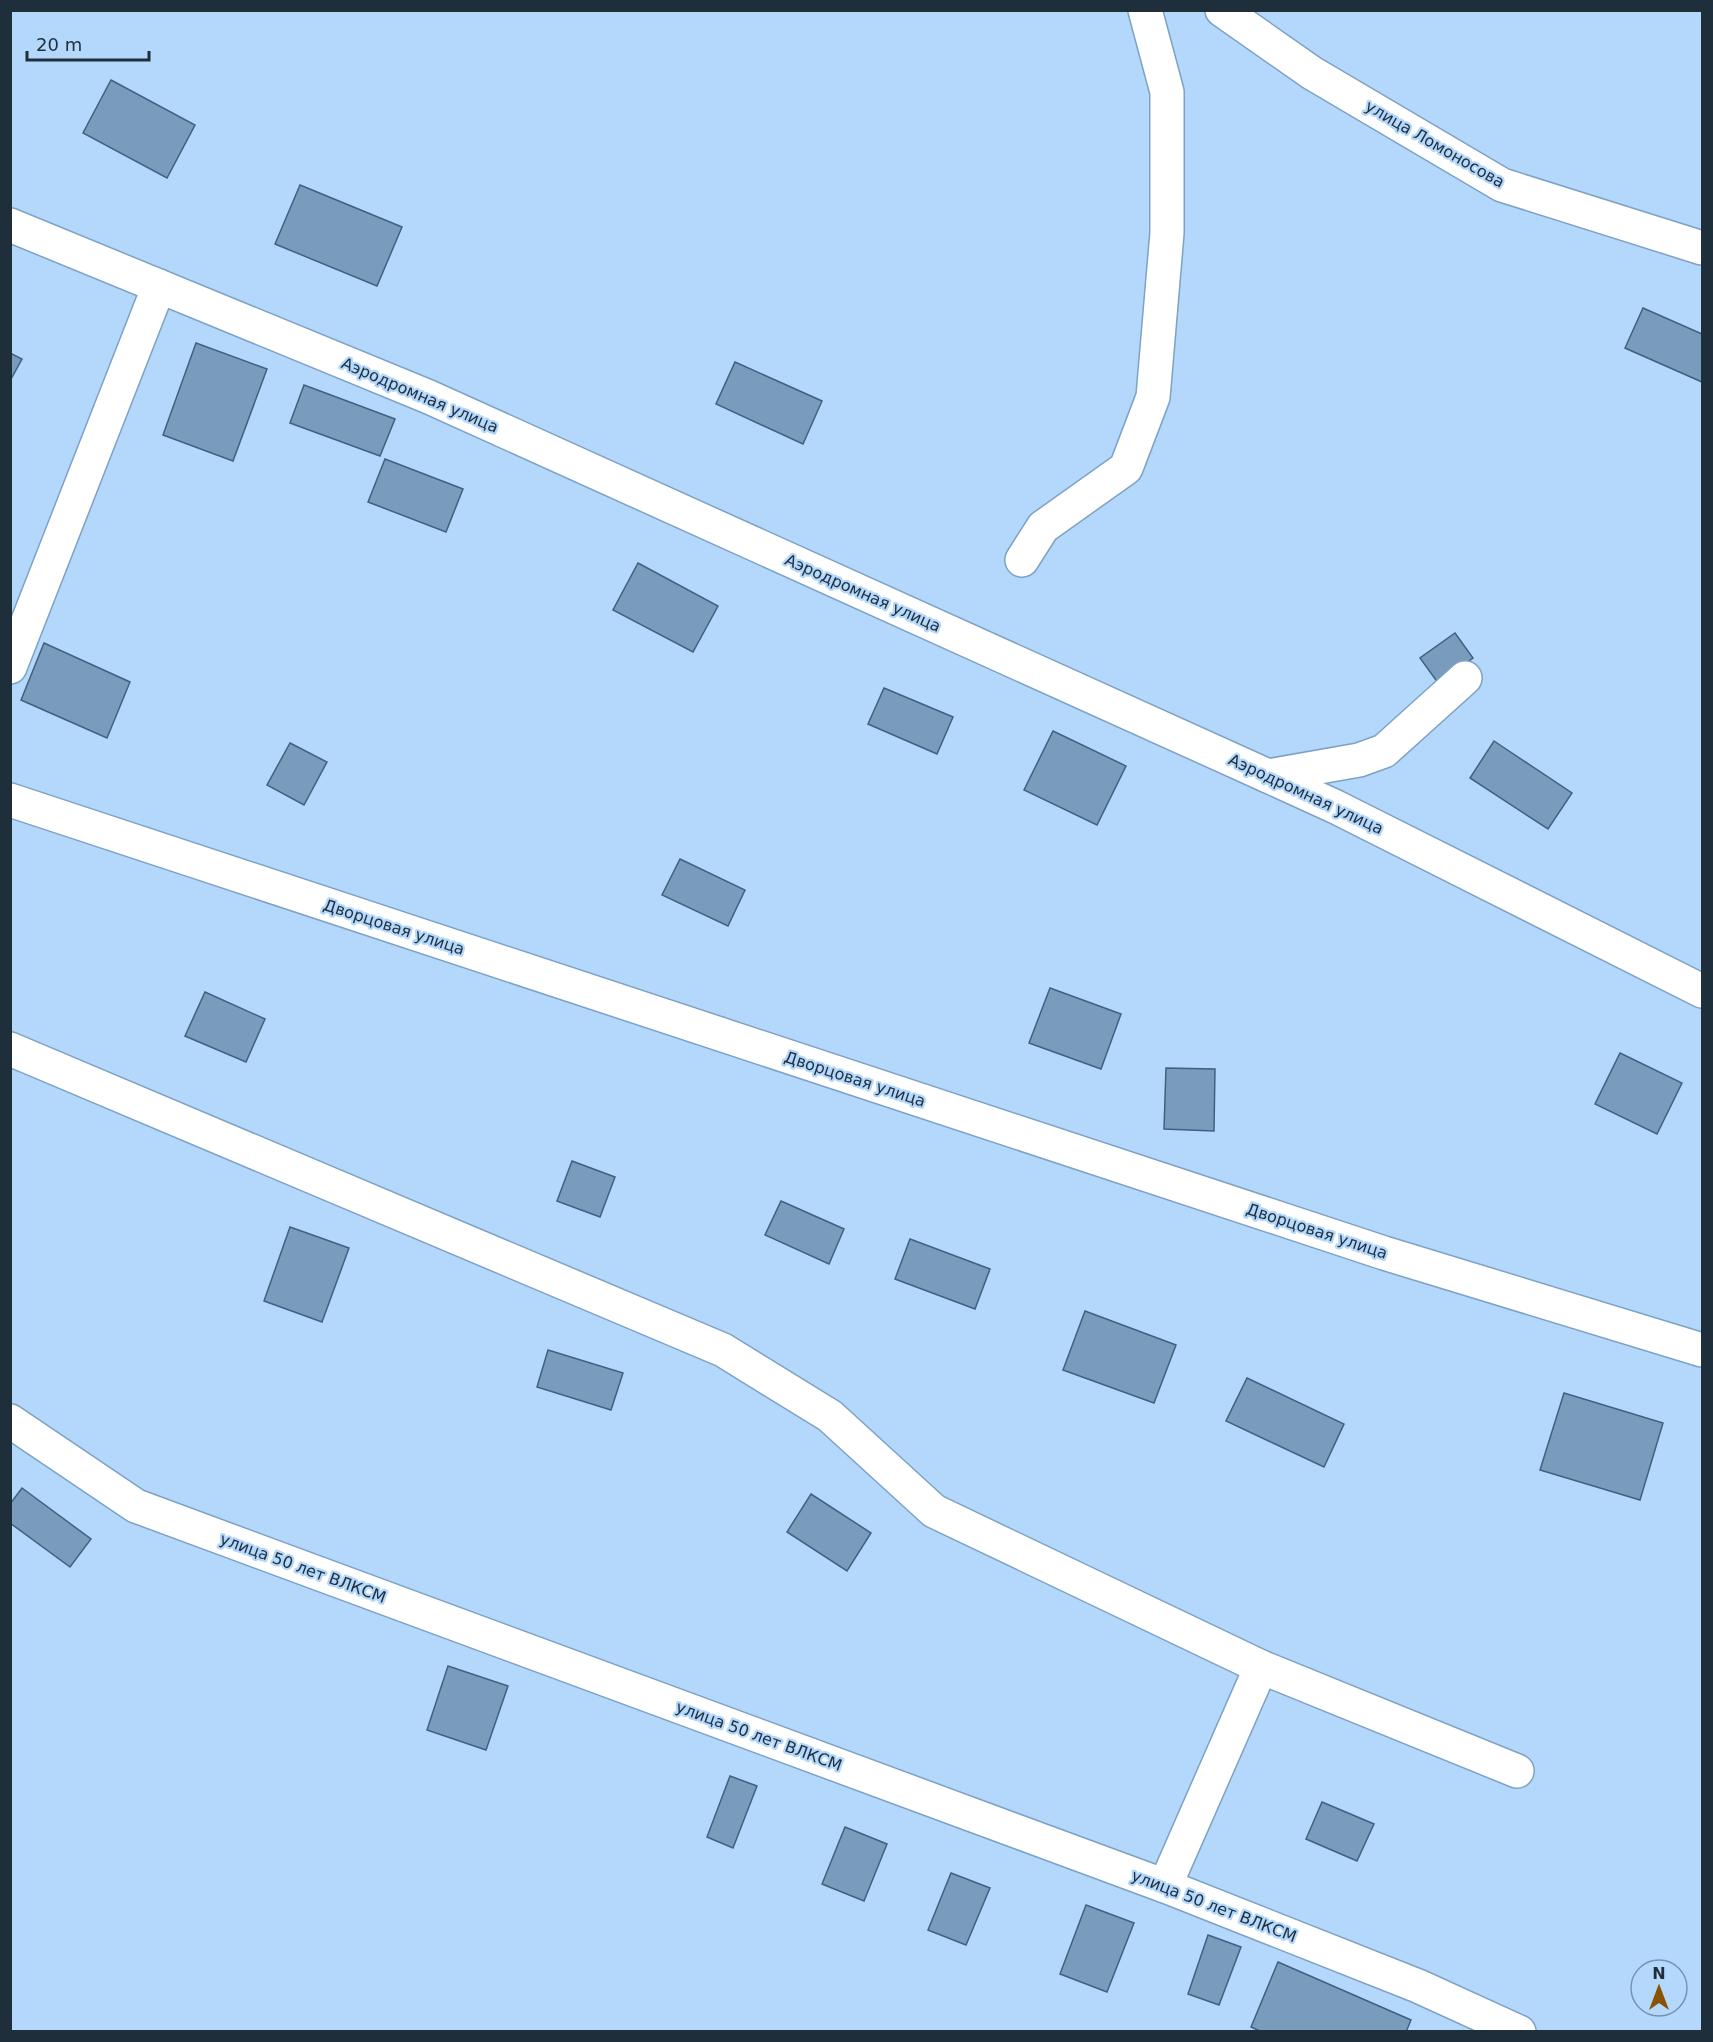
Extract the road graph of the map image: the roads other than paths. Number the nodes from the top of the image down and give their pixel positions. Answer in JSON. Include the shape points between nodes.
{"nodes":[{"id":1,"x":1145,"y":10,"type":"edge"},
{"id":2,"x":1222,"y":10,"type":"edge"},
{"id":3,"x":10,"y":225,"type":"edge"},
{"id":4,"x":1702,"y":248,"type":"edge"},
{"id":5,"x":159,"y":286,"type":"junction"},
{"id":6,"x":1022,"y":560,"type":"dead end"},
{"id":7,"x":10,"y":667,"type":"edge"},
{"id":8,"x":1465,"y":678,"type":"dead end"},
{"id":9,"x":1268,"y":776,"type":"junction"},
{"id":10,"x":10,"y":800,"type":"edge"},
{"id":11,"x":1702,"y":991,"type":"edge"},
{"id":12,"x":10,"y":1049,"type":"edge"},
{"id":13,"x":1702,"y":1350,"type":"edge"},
{"id":14,"x":10,"y":1421,"type":"edge"},
{"id":15,"x":1261,"y":1667,"type":"junction"},
{"id":16,"x":1517,"y":1771,"type":"dead end"},
{"id":17,"x":1165,"y":1886,"type":"junction"},
{"id":18,"x":1519,"y":2031,"type":"edge"}],
"edges":[{"from":1,"to":6,"type":"street","via":[[1167,92],[1167,233],[1153,397],[1126,468],[1043,527]]},
{"from":2,"to":4,"type":"street","name":"улица Ломоносова","via":[[1312,73],[1502,185]]},
{"from":3,"to":5,"type":"street","name":"Аэродромная улица"},
{"from":5,"to":7,"type":"street"},
{"from":5,"to":9,"type":"street","name":"Аэродромная улица","via":[[429,397]]},
{"from":8,"to":9,"type":"street","via":[[1383,751],[1359,760]]},
{"from":9,"to":11,"type":"street","name":"Аэродромная улица"},
{"from":10,"to":13,"type":"street","name":"Дворцовая улица","via":[[1362,1246]]},
{"from":12,"to":15,"type":"street","via":[[723,1350],[830,1416],[934,1511]]},
{"from":14,"to":17,"type":"street","name":"улица 50 лет ВЛКСМ","via":[[136,1506]]},
{"from":15,"to":16,"type":"street"},
{"from":15,"to":17,"type":"street"},
{"from":17,"to":18,"type":"street","name":"улица 50 лет ВЛКСМ","via":[[1418,1986]]}]}
